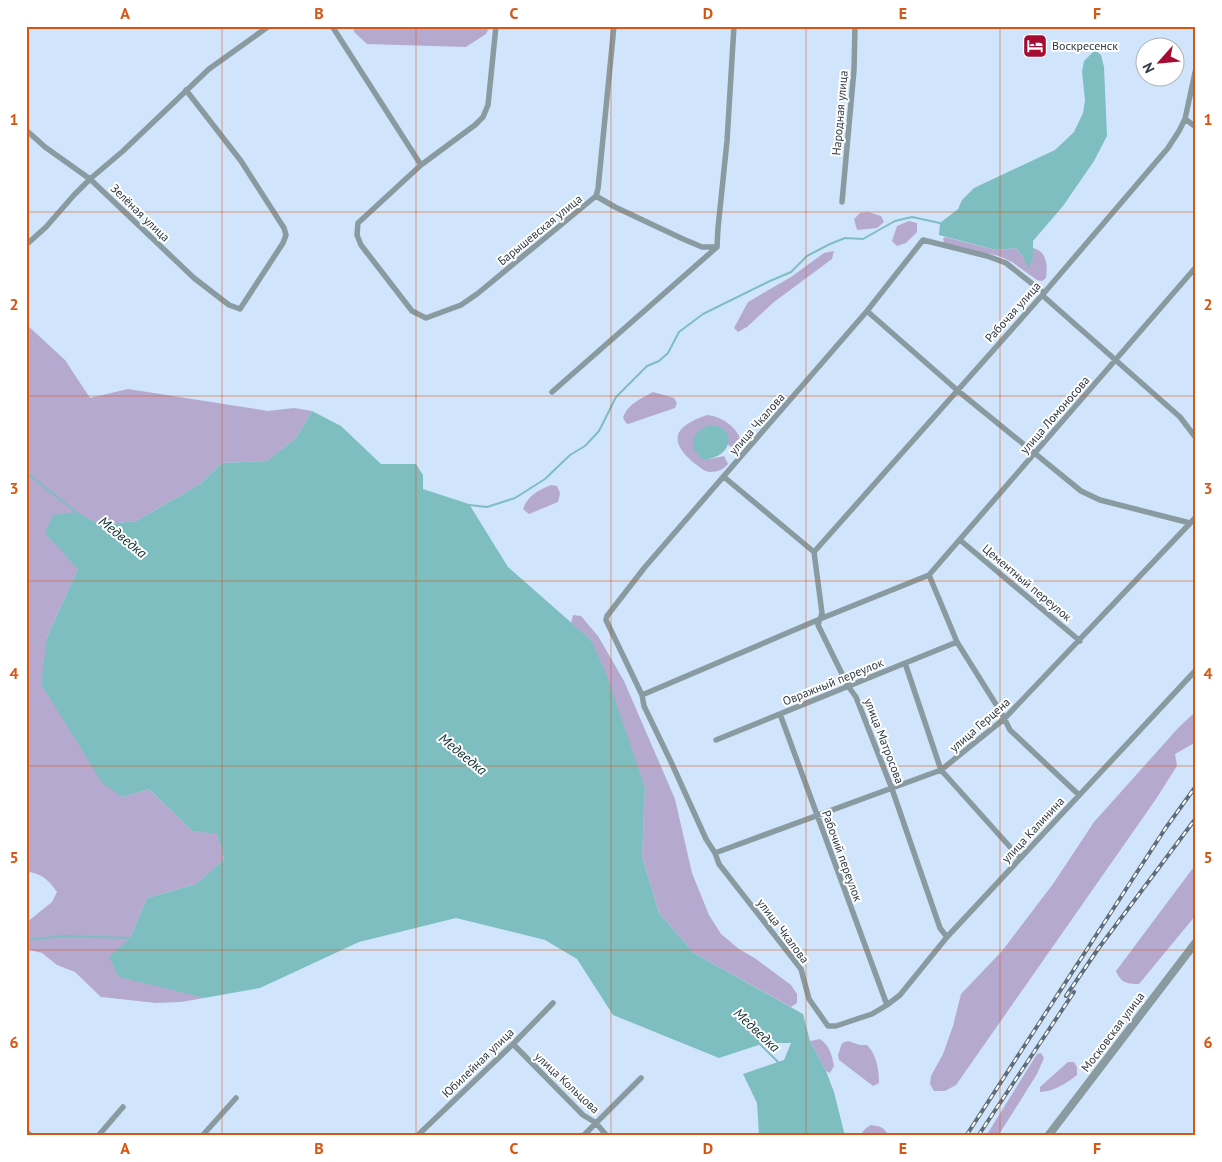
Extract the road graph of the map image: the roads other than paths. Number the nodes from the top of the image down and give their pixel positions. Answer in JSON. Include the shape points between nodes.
{"nodes":[{"id":1,"x":269,"y":26,"type":"edge"},
{"id":2,"x":332,"y":26,"type":"edge"},
{"id":3,"x":496,"y":26,"type":"edge"},
{"id":4,"x":614,"y":26,"type":"edge"},
{"id":5,"x":734,"y":26,"type":"edge"},
{"id":6,"x":855,"y":26,"type":"edge"},
{"id":7,"x":1196,"y":68,"type":"edge"},
{"id":8,"x":186,"y":90,"type":"junction"},
{"id":9,"x":1185,"y":119,"type":"junction"},
{"id":10,"x":1196,"y":127,"type":"edge"},
{"id":11,"x":26,"y":130,"type":"edge"},
{"id":12,"x":421,"y":166,"type":"junction"},
{"id":13,"x":90,"y":179,"type":"junction"},
{"id":14,"x":596,"y":196,"type":"junction"},
{"id":15,"x":842,"y":202,"type":"dead end"},
{"id":16,"x":26,"y":245,"type":"edge"},
{"id":17,"x":717,"y":247,"type":"junction"},
{"id":18,"x":1196,"y":267,"type":"edge"},
{"id":19,"x":1043,"y":294,"type":"junction"},
{"id":20,"x":867,"y":311,"type":"junction"},
{"id":21,"x":1116,"y":361,"type":"junction"},
{"id":22,"x":957,"y":390,"type":"junction"},
{"id":23,"x":552,"y":392,"type":"dead end"},
{"id":24,"x":1196,"y":438,"type":"edge"},
{"id":25,"x":1034,"y":454,"type":"junction"},
{"id":26,"x":724,"y":477,"type":"junction"},
{"id":27,"x":1196,"y":518,"type":"edge"},
{"id":28,"x":1190,"y":523,"type":"junction"},
{"id":29,"x":960,"y":540,"type":"junction"},
{"id":30,"x":814,"y":552,"type":"junction"},
{"id":31,"x":929,"y":575,"type":"junction"},
{"id":32,"x":820,"y":619,"type":"junction"},
{"id":33,"x":1080,"y":641,"type":"junction"},
{"id":34,"x":957,"y":642,"type":"junction"},
{"id":35,"x":905,"y":663,"type":"junction"},
{"id":36,"x":1196,"y":670,"type":"edge"},
{"id":37,"x":848,"y":686,"type":"junction"},
{"id":38,"x":642,"y":695,"type":"junction"},
{"id":39,"x":780,"y":714,"type":"junction"},
{"id":40,"x":1004,"y":719,"type":"junction"},
{"id":41,"x":716,"y":740,"type":"dead end"},
{"id":42,"x":942,"y":770,"type":"junction"},
{"id":43,"x":892,"y":790,"type":"junction"},
{"id":44,"x":1079,"y":795,"type":"junction"},
{"id":45,"x":817,"y":817,"type":"junction"},
{"id":46,"x":715,"y":853,"type":"junction"},
{"id":47,"x":1020,"y":858,"type":"junction"},
{"id":48,"x":947,"y":937,"type":"junction"},
{"id":49,"x":1196,"y":942,"type":"edge"},
{"id":50,"x":553,"y":1003,"type":"dead end"},
{"id":51,"x":887,"y":1005,"type":"junction"},
{"id":52,"x":828,"y":1026,"type":"joint"},
{"id":53,"x":513,"y":1044,"type":"junction"},
{"id":54,"x":641,"y":1078,"type":"dead end"},
{"id":55,"x":236,"y":1098,"type":"dead end"},
{"id":56,"x":123,"y":1107,"type":"dead end"},
{"id":57,"x":596,"y":1123,"type":"junction"},
{"id":58,"x":26,"y":1131,"type":"edge"},
{"id":59,"x":31,"y":1136,"type":"edge"},
{"id":60,"x":98,"y":1136,"type":"edge"},
{"id":61,"x":202,"y":1136,"type":"edge"},
{"id":62,"x":417,"y":1136,"type":"edge"},
{"id":63,"x":583,"y":1136,"type":"edge"},
{"id":64,"x":607,"y":1136,"type":"edge"},
{"id":65,"x":1048,"y":1136,"type":"edge"}],
"edges":[{"from":1,"to":8,"type":"street","via":[[223,58]]},
{"from":2,"to":12,"type":"street"},
{"from":3,"to":12,"type":"street","via":[[488,105],[483,117]]},
{"from":4,"to":14,"type":"street","name":"Барышевская улица"},
{"from":5,"to":17,"type":"street"},
{"from":6,"to":15,"type":"street","name":"Народная улица"},
{"from":7,"to":9,"type":"street","name":"Рабочая улица"},
{"from":8,"to":13,"type":"street"},
{"from":8,"to":13,"type":"street","name":"Зелёная улица","via":[[241,161],[286,235],[240,309],[229,305],[194,278]]},
{"from":9,"to":10,"type":"street"},
{"from":9,"to":19,"type":"street","name":"Рабочая улица","via":[[1168,148]]},
{"from":11,"to":13,"type":"street","name":"Зелёная улица"},
{"from":12,"to":14,"type":"street","name":"Барышевская улица","via":[[358,223],[357,235],[361,245],[412,311],[426,318],[477,294]]},
{"from":13,"to":16,"type":"street"},
{"from":14,"to":17,"type":"street","via":[[683,240],[702,247]]},
{"from":17,"to":23,"type":"street"},
{"from":18,"to":21,"type":"street","name":"улица Ломоносова"},
{"from":19,"to":20,"type":"street","name":"улица Чкалова","via":[[1000,261],[923,240]]},
{"from":19,"to":21,"type":"street"},
{"from":19,"to":22,"type":"street","name":"Рабочая улица"},
{"from":20,"to":22,"type":"street"},
{"from":20,"to":26,"type":"street","name":"улица Чкалова"},
{"from":21,"to":24,"type":"street","via":[[1180,417]]},
{"from":21,"to":25,"type":"street","name":"улица Ломоносова"},
{"from":22,"to":25,"type":"street"},
{"from":22,"to":30,"type":"street","name":"Рабочая улица"},
{"from":25,"to":28,"type":"street","via":[[1089,496]]},
{"from":25,"to":29,"type":"street","name":"улица Ломоносова"},
{"from":26,"to":30,"type":"street"},
{"from":26,"to":38,"type":"street","name":"улица Чкалова","via":[[607,616],[606,620]]},
{"from":27,"to":28,"type":"street","name":"улица Герцена"},
{"from":28,"to":33,"type":"street","name":"улица Герцена"},
{"from":29,"to":31,"type":"street","name":"улица Ломоносова"},
{"from":29,"to":33,"type":"street","name":"Цементный переулок"},
{"from":30,"to":32,"type":"street","name":"улица Матросова","via":[[822,613]]},
{"from":31,"to":32,"type":"street"},
{"from":31,"to":34,"type":"street"},
{"from":32,"to":37,"type":"street","name":"улица Матросова","via":[[818,624]]},
{"from":32,"to":38,"type":"street"},
{"from":33,"to":40,"type":"street","name":"улица Герцена"},
{"from":34,"to":35,"type":"street","name":"Овражный переулок"},
{"from":34,"to":40,"type":"street"},
{"from":35,"to":37,"type":"street","name":"Овражный переулок"},
{"from":35,"to":42,"type":"street"},
{"from":36,"to":44,"type":"street","name":"улица Калинина"},
{"from":37,"to":39,"type":"street","name":"Овражный переулок"},
{"from":37,"to":43,"type":"street","name":"улица Матросова","via":[[856,697]]},
{"from":38,"to":46,"type":"street","name":"улица Чкалова","via":[[644,706]]},
{"from":39,"to":41,"type":"street","name":"Овражный переулок"},
{"from":39,"to":45,"type":"street","name":"Рабочий переулок"},
{"from":40,"to":42,"type":"street","name":"улица Герцена"},
{"from":40,"to":44,"type":"street","via":[[1010,730]]},
{"from":42,"to":43,"type":"street","name":"улица Герцена"},
{"from":42,"to":47,"type":"street"},
{"from":43,"to":45,"type":"street","name":"улица Герцена"},
{"from":43,"to":48,"type":"street","name":"улица Матросова","via":[[940,928]]},
{"from":44,"to":47,"type":"street","name":"улица Калинина"},
{"from":45,"to":46,"type":"street","name":"улица Герцена"},
{"from":45,"to":51,"type":"street","name":"Рабочий переулок"},
{"from":46,"to":52,"type":"street","name":"улица Чкалова","via":[[720,864],[801,969],[809,999]]},
{"from":47,"to":48,"type":"street","name":"улица Калинина"},
{"from":48,"to":51,"type":"street","name":"улица Калинина","via":[[900,995]]},
{"from":49,"to":65,"type":"street","name":"Московская улица"},
{"from":50,"to":53,"type":"street","name":"Юбилейная улица"},
{"from":51,"to":52,"type":"street","name":"улица Калинина","via":[[849,1023]]},
{"from":53,"to":57,"type":"street","name":"улица Кольцова"},
{"from":53,"to":62,"type":"street","name":"Юбилейная улица"},
{"from":54,"to":57,"type":"street"},
{"from":55,"to":61,"type":"street"},
{"from":56,"to":60,"type":"street"},
{"from":57,"to":63,"type":"street"},
{"from":57,"to":64,"type":"street","name":"улица Кольцова"},
{"from":58,"to":59,"type":"street"}]}
